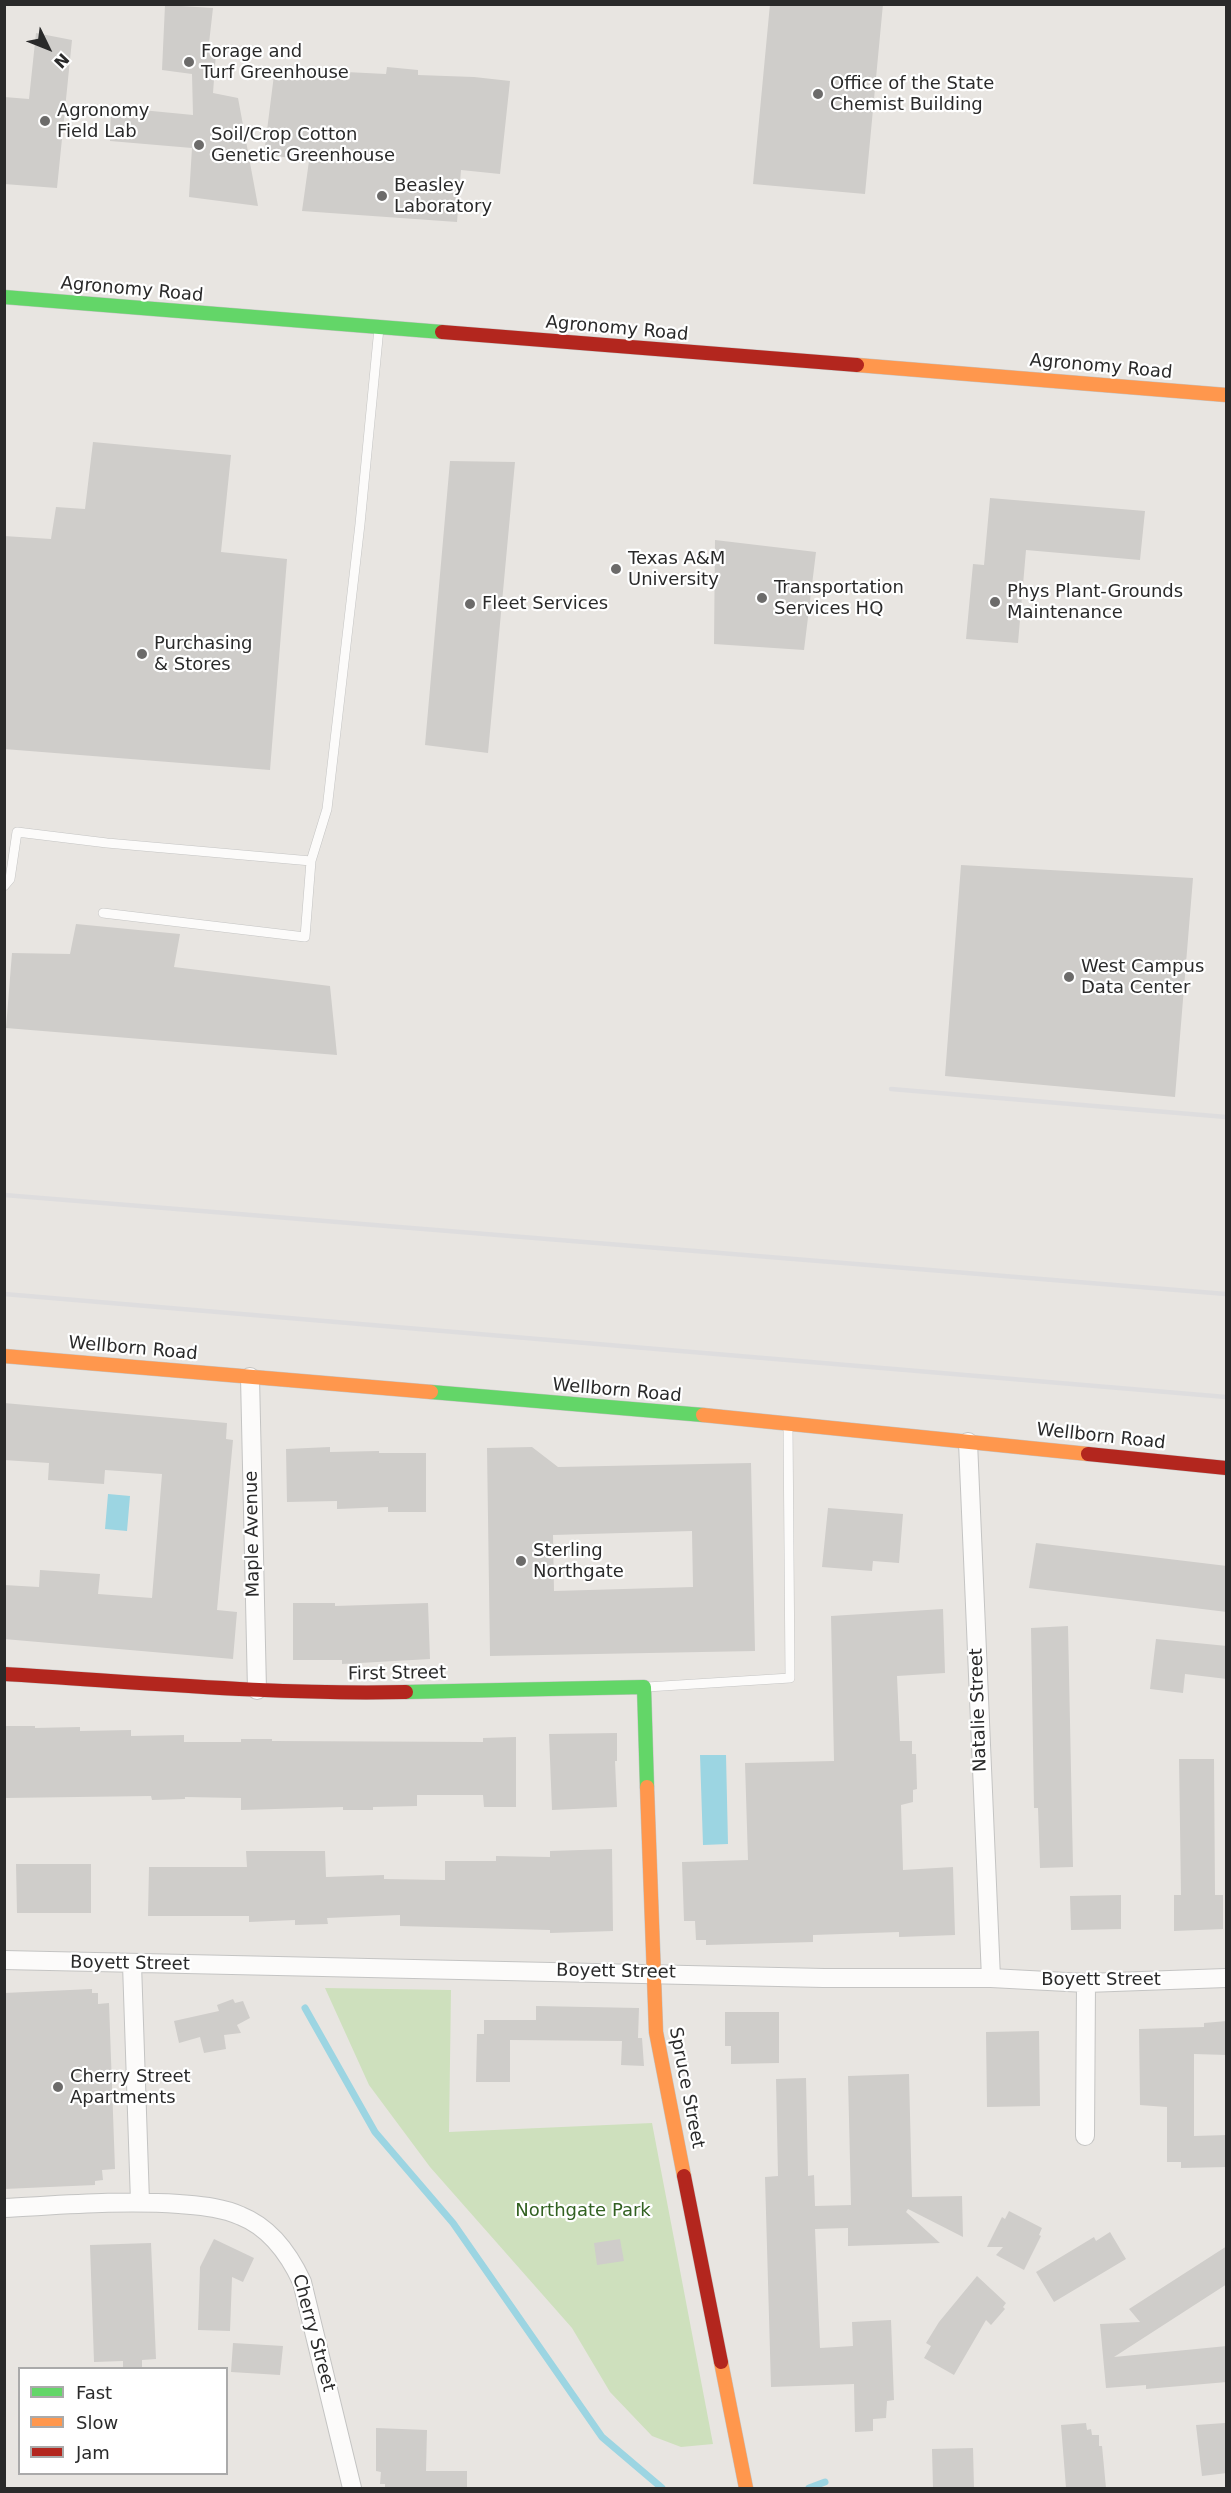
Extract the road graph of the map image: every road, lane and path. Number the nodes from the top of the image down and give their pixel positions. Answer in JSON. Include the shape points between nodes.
{"nodes":[{"id":1,"x":4,"y":297,"type":"edge"},
{"id":2,"x":379,"y":328,"type":"junction"},
{"id":3,"x":1227,"y":395,"type":"edge"},
{"id":4,"x":311,"y":861,"type":"junction"},
{"id":5,"x":4,"y":886,"type":"edge"},
{"id":6,"x":103,"y":913,"type":"dead end"},
{"id":7,"x":4,"y":1356,"type":"edge"},
{"id":8,"x":250,"y":1377,"type":"junction"},
{"id":9,"x":788,"y":1423,"type":"junction"},
{"id":10,"x":968,"y":1442,"type":"junction"},
{"id":11,"x":1227,"y":1468,"type":"edge"},
{"id":12,"x":4,"y":1674,"type":"edge"},
{"id":13,"x":644,"y":1687,"type":"junction"},
{"id":14,"x":257,"y":1690,"type":"junction"},
{"id":15,"x":4,"y":1960,"type":"edge"},
{"id":16,"x":132,"y":1964,"type":"junction"},
{"id":17,"x":653,"y":1973,"type":"junction"},
{"id":18,"x":991,"y":1978,"type":"junction"},
{"id":19,"x":1227,"y":1978,"type":"edge"},
{"id":20,"x":1086,"y":1983,"type":"junction"},
{"id":21,"x":1085,"y":2136,"type":"dead end"},
{"id":22,"x":140,"y":2202,"type":"junction"},
{"id":23,"x":4,"y":2208,"type":"edge"},
{"id":24,"x":352,"y":2488,"type":"edge"},
{"id":25,"x":746,"y":2488,"type":"edge"}],
"edges":[{"from":1,"to":2,"type":"street","name":"Agronomy Road"},
{"from":2,"to":3,"type":"street","name":"Agronomy Road"},
{"from":2,"to":4,"type":"lane","via":[[327,809]]},
{"from":4,"to":5,"type":"lane","via":[[17,832],[10,879]]},
{"from":4,"to":6,"type":"lane","via":[[305,938]]},
{"from":7,"to":8,"type":"street","name":"Wellborn Road"},
{"from":8,"to":9,"type":"street","name":"Wellborn Road"},
{"from":8,"to":14,"type":"street","name":"Maple Avenue"},
{"from":9,"to":10,"type":"street","name":"Wellborn Road"},
{"from":9,"to":13,"type":"lane","name":"First Street","via":[[790,1678]]},
{"from":10,"to":11,"type":"street","name":"Wellborn Road"},
{"from":10,"to":18,"type":"street","name":"Natalie Street"},
{"from":12,"to":14,"type":"street","name":"First Street"},
{"from":13,"to":14,"type":"street","name":"First Street","via":[[354,1693]]},
{"from":13,"to":17,"type":"street","name":"Spruce Street"},
{"from":15,"to":16,"type":"street","name":"Boyett Street"},
{"from":16,"to":17,"type":"street","name":"Boyett Street"},
{"from":16,"to":22,"type":"street"},
{"from":17,"to":18,"type":"street","name":"Boyett Street"},
{"from":17,"to":25,"type":"street","name":"Spruce Street","via":[[656,2032]]},
{"from":18,"to":20,"type":"street","name":"Boyett Street"},
{"from":19,"to":20,"type":"street","name":"Boyett Street"},
{"from":20,"to":21,"type":"street"},
{"from":22,"to":23,"type":"street","name":"Cherry Street"},
{"from":22,"to":24,"type":"street","name":"Cherry Street","via":[[217,2207],[243,2216],[268,2233],[289,2255],[302,2282]]}]}
